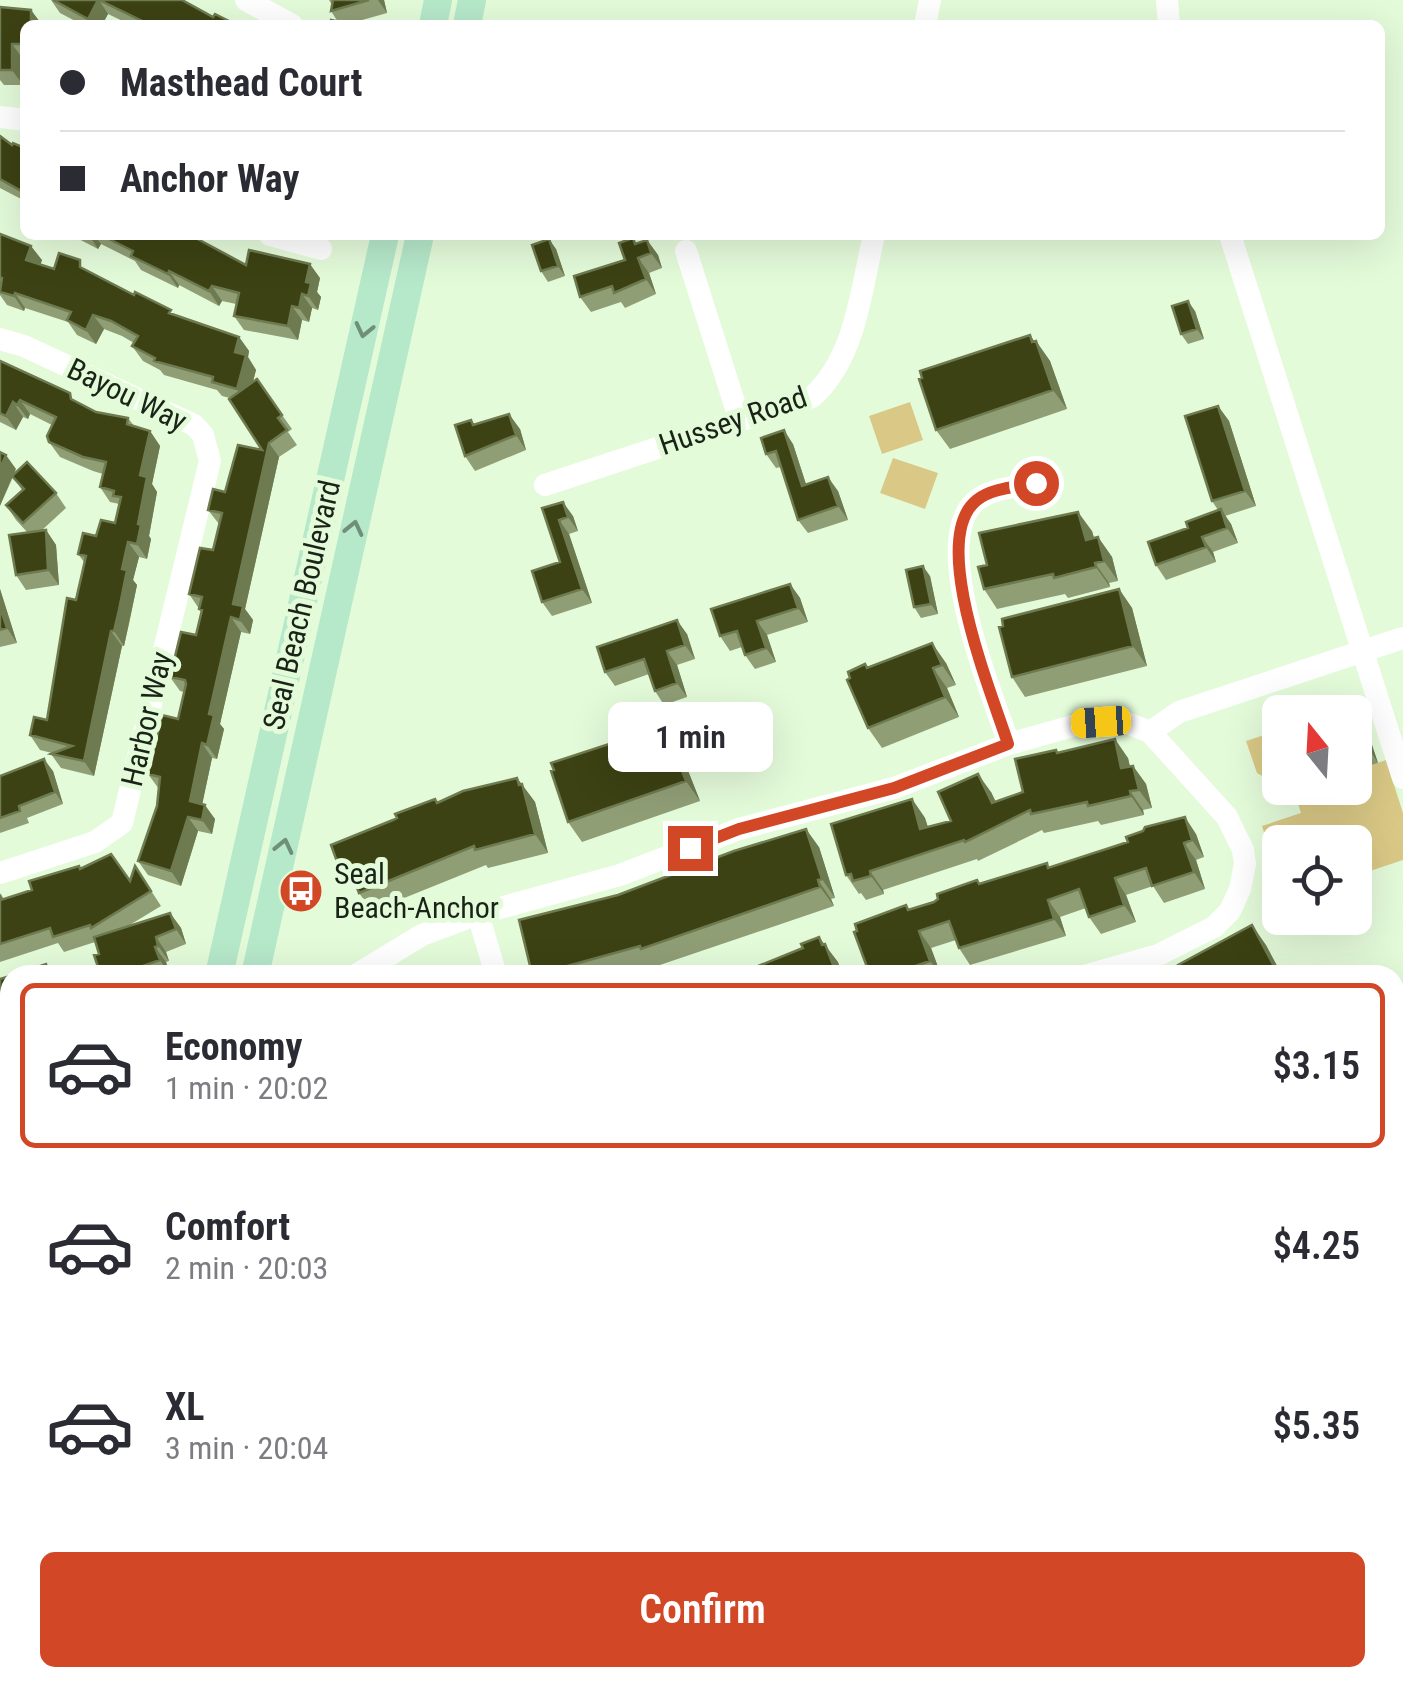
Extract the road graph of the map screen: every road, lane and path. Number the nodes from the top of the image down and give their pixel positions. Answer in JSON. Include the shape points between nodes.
{"nodes":[{"id":1,"x":246,"y":0,"type":"edge"},
{"id":2,"x":283,"y":20,"type":"edge"},
{"id":3,"x":289,"y":240,"type":"edge"},
{"id":4,"x":385,"y":240,"type":"edge"},
{"id":5,"x":419,"y":240,"type":"edge"},
{"id":6,"x":873,"y":240,"type":"edge"},
{"id":7,"x":1232,"y":240,"type":"edge"},
{"id":8,"x":322,"y":249,"type":"dead end"},
{"id":9,"x":686,"y":251,"type":"dead end"},
{"id":10,"x":0,"y":338,"type":"edge"},
{"id":11,"x":740,"y":421,"type":"junction"},
{"id":12,"x":1036,"y":483,"type":"dead end"},
{"id":13,"x":202,"y":485,"type":"joint"},
{"id":14,"x":545,"y":485,"type":"dead end"},
{"id":15,"x":1403,"y":638,"type":"edge"},
{"id":16,"x":1361,"y":652,"type":"junction"},
{"id":17,"x":1150,"y":732,"type":"junction"},
{"id":18,"x":1008,"y":744,"type":"junction"},
{"id":19,"x":1403,"y":778,"type":"edge"},
{"id":20,"x":0,"y":873,"type":"edge"},
{"id":21,"x":478,"y":914,"type":"junction"},
{"id":22,"x":221,"y":965,"type":"edge"},
{"id":23,"x":257,"y":965,"type":"edge"},
{"id":24,"x":372,"y":965,"type":"edge"},
{"id":25,"x":493,"y":965,"type":"edge"},
{"id":26,"x":1124,"y":965,"type":"edge"}],
"edges":[{"from":1,"to":2,"type":"street"},
{"from":3,"to":8,"type":"street"},
{"from":4,"to":22,"type":"main road","name":"Seal Beach Boulevard","one_way":true},
{"from":23,"to":5,"type":"main road","name":"Seal Beach Boulevard","one_way":true},
{"from":6,"to":11,"type":"street","name":"Hussey Road","via":[[848,341],[830,381],[812,397]]},
{"from":7,"to":16,"type":"street"},
{"from":9,"to":11,"type":"street"},
{"from":10,"to":13,"type":"street","name":"Bayou Way","via":[[194,425],[210,461]]},
{"from":11,"to":14,"type":"street","name":"Hussey Road"},
{"from":12,"to":18,"type":"street","via":[[973,502],[963,524],[965,608]]},
{"from":13,"to":20,"type":"street","name":"Harbor Way","via":[[122,823],[95,842]]},
{"from":15,"to":16,"type":"street"},
{"from":16,"to":17,"type":"street","via":[[1179,712]]},
{"from":16,"to":19,"type":"street"},
{"from":17,"to":18,"type":"street","via":[[1122,721],[1080,724]]},
{"from":17,"to":26,"type":"street","via":[[1227,817],[1245,864],[1230,912],[1214,927]]},
{"from":18,"to":21,"type":"street","via":[[894,788],[739,829],[620,874]]},
{"from":21,"to":24,"type":"street","via":[[422,935]]},
{"from":21,"to":25,"type":"street"}]}
